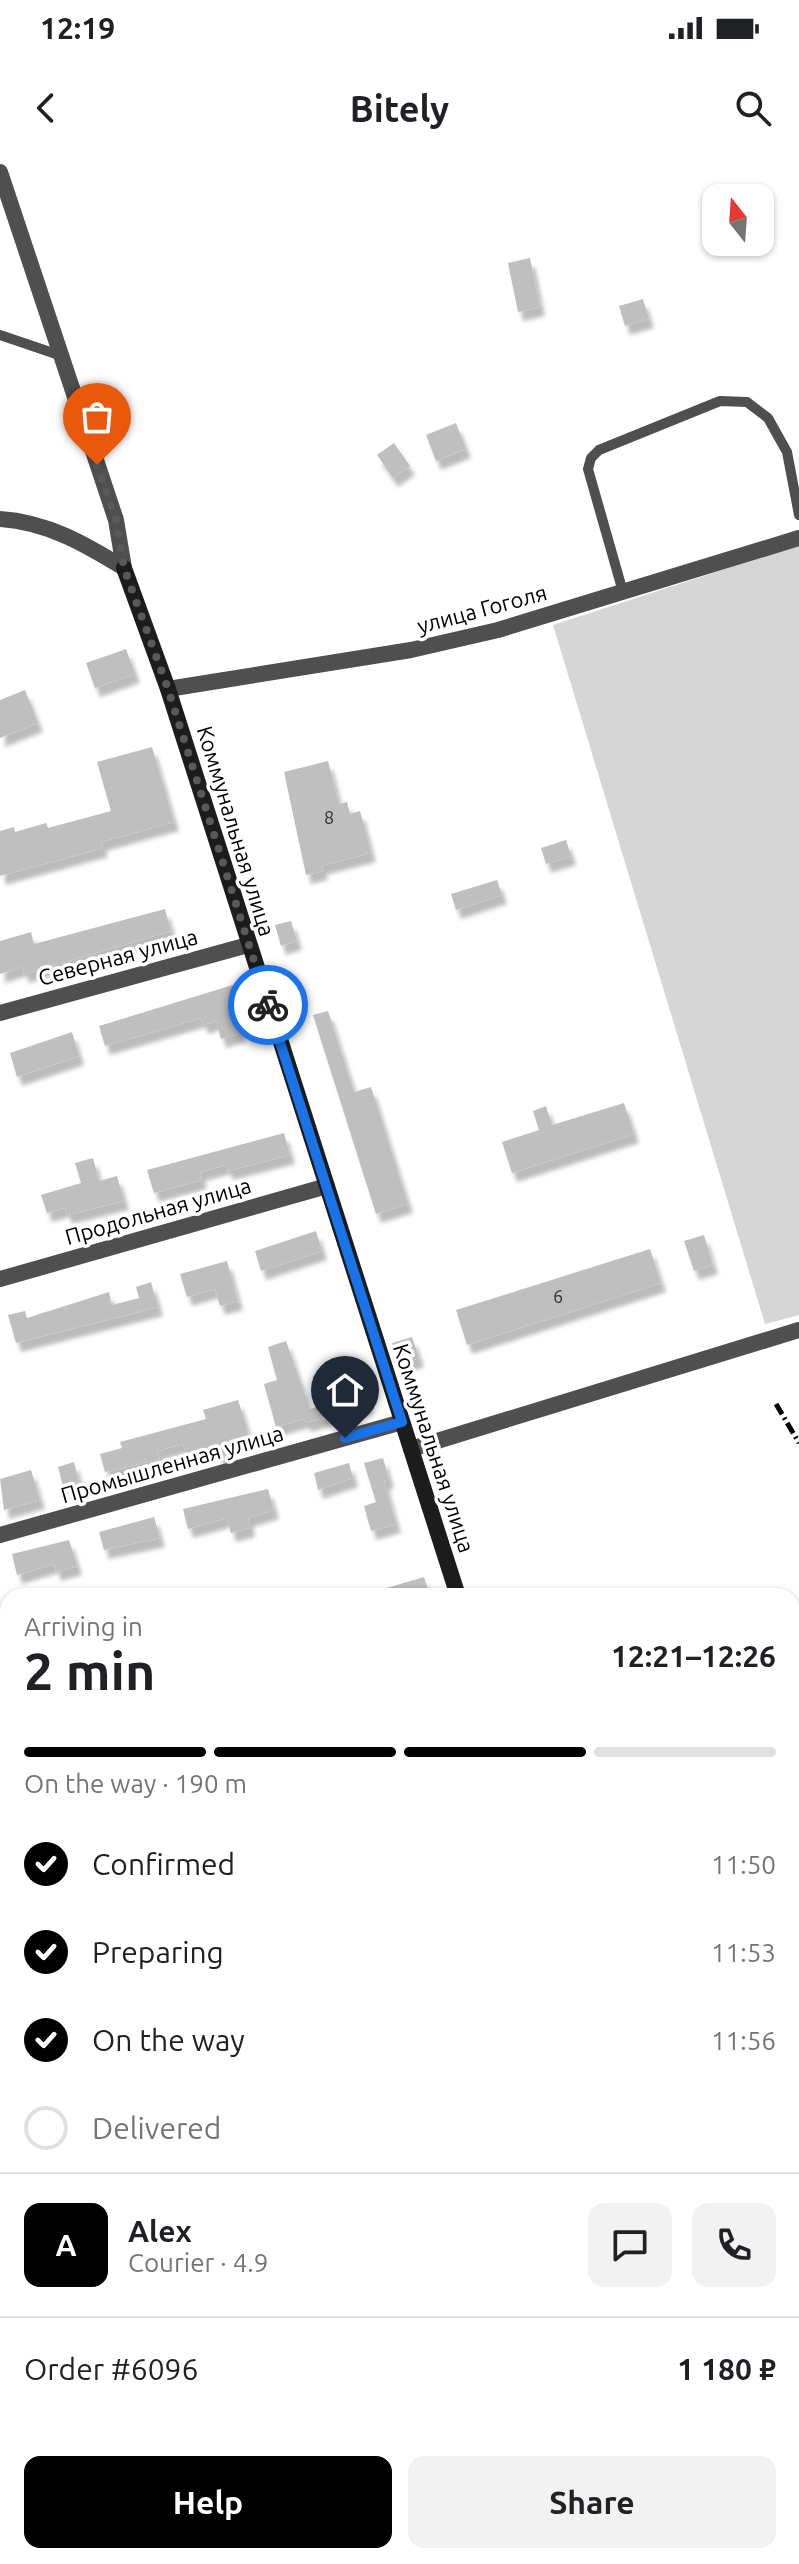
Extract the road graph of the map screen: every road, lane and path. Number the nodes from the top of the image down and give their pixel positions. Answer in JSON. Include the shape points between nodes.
{"nodes":[{"id":1,"x":0,"y":172,"type":"edge"},
{"id":2,"x":0,"y":335,"type":"edge"},
{"id":3,"x":59,"y":355,"type":"junction"},
{"id":4,"x":799,"y":515,"type":"edge"},
{"id":5,"x":0,"y":519,"type":"edge"},
{"id":6,"x":799,"y":538,"type":"edge"},
{"id":7,"x":124,"y":568,"type":"junction"},
{"id":8,"x":623,"y":592,"type":"junction"},
{"id":9,"x":168,"y":689,"type":"junction"},
{"id":10,"x":248,"y":945,"type":"junction"},
{"id":11,"x":0,"y":1013,"type":"edge"},
{"id":12,"x":327,"y":1186,"type":"junction"},
{"id":13,"x":0,"y":1279,"type":"edge"},
{"id":14,"x":799,"y":1330,"type":"edge"},
{"id":15,"x":402,"y":1422,"type":"junction"},
{"id":16,"x":411,"y":1449,"type":"junction"},
{"id":17,"x":0,"y":1535,"type":"edge"},
{"id":18,"x":455,"y":1588,"type":"edge"}],
"edges":[{"from":1,"to":3,"type":"street","name":"Коммунальная улица"},
{"from":2,"to":3,"type":"lane"},
{"from":3,"to":7,"type":"street","name":"Коммунальная улица","via":[[116,520]]},
{"from":4,"to":8,"type":"lane","via":[[787,452],[768,418],[747,402],[720,401],[599,450],[588,469]]},
{"from":5,"to":7,"type":"street","via":[[25,520],[78,539]]},
{"from":6,"to":8,"type":"street","name":"улица Гоголя"},
{"from":7,"to":9,"type":"street","name":"Коммунальная улица"},
{"from":8,"to":9,"type":"street","name":"улица Гоголя","via":[[411,650]]},
{"from":9,"to":10,"type":"street","name":"Коммунальная улица"},
{"from":10,"to":11,"type":"street","name":"Северная улица"},
{"from":10,"to":12,"type":"street","name":"Коммунальная улица"},
{"from":12,"to":13,"type":"street","name":"Продольная улица"},
{"from":12,"to":15,"type":"street","name":"Коммунальная улица"},
{"from":14,"to":16,"type":"street"},
{"from":15,"to":16,"type":"street","name":"Коммунальная улица"},
{"from":15,"to":17,"type":"street","name":"Промышленная улица"},
{"from":16,"to":18,"type":"street","name":"Коммунальная улица"}]}
